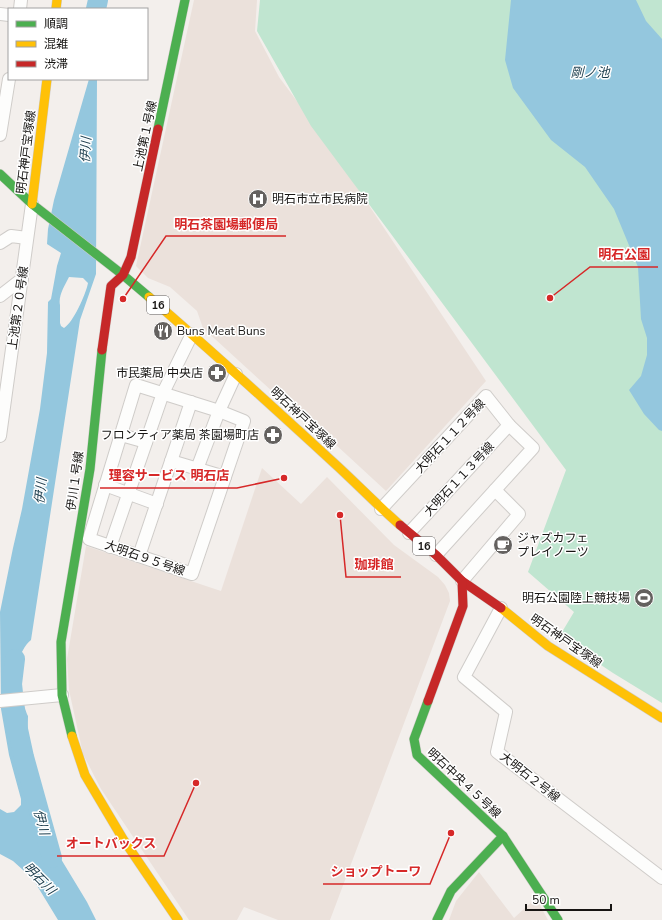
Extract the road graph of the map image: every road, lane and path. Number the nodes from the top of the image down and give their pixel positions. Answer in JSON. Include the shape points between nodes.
{"nodes":[{"id":1,"x":185,"y":0,"type":"edge"},
{"id":2,"x":9,"y":80,"type":"edge"},
{"id":3,"x":47,"y":80,"type":"edge"},
{"id":4,"x":0,"y":134,"type":"edge"},
{"id":5,"x":0,"y":174,"type":"edge"},
{"id":6,"x":34,"y":206,"type":"junction"},
{"id":7,"x":27,"y":238,"type":"junction"},
{"id":8,"x":0,"y":243,"type":"edge"},
{"id":9,"x":123,"y":274,"type":"junction"},
{"id":10,"x":22,"y":279,"type":"junction"},
{"id":11,"x":0,"y":296,"type":"edge"},
{"id":12,"x":192,"y":334,"type":"junction"},
{"id":13,"x":236,"y":374,"type":"junction"},
{"id":14,"x":4,"y":378,"type":"edge"},
{"id":15,"x":163,"y":392,"type":"junction"},
{"id":16,"x":191,"y":402,"type":"junction"},
{"id":17,"x":219,"y":411,"type":"junction"},
{"id":18,"x":509,"y":425,"type":"junction"},
{"id":19,"x":0,"y":431,"type":"edge"},
{"id":20,"x":121,"y":435,"type":"junction"},
{"id":21,"x":146,"y":442,"type":"junction"},
{"id":22,"x":171,"y":461,"type":"junction"},
{"id":23,"x":197,"y":469,"type":"junction"},
{"id":24,"x":224,"y":478,"type":"junction"},
{"id":25,"x":106,"y":485,"type":"junction"},
{"id":26,"x":495,"y":490,"type":"junction"},
{"id":27,"x":128,"y":494,"type":"junction"},
{"id":28,"x":156,"y":504,"type":"junction"},
{"id":29,"x":381,"y":509,"type":"junction"},
{"id":30,"x":408,"y":533,"type":"junction"},
{"id":31,"x":110,"y":547,"type":"junction"},
{"id":32,"x":436,"y":555,"type":"junction"},
{"id":33,"x":139,"y":556,"type":"junction"},
{"id":34,"x":462,"y":581,"type":"junction"},
{"id":35,"x":501,"y":608,"type":"junction"},
{"id":36,"x":62,"y":695,"type":"junction"},
{"id":37,"x":0,"y":701,"type":"edge"},
{"id":38,"x":662,"y":718,"type":"edge"},
{"id":39,"x":503,"y":836,"type":"junction"},
{"id":40,"x":662,"y":878,"type":"edge"},
{"id":41,"x":178,"y":920,"type":"edge"},
{"id":42,"x":438,"y":920,"type":"edge"},
{"id":43,"x":558,"y":920,"type":"edge"}],
"edges":[{"from":1,"to":9,"type":"street","name":"上池第１号線","via":[[132,257]]},
{"from":2,"to":4,"type":"street"},
{"from":3,"to":6,"type":"street","name":"明石神戸宝塚線"},
{"from":5,"to":6,"type":"street"},
{"from":6,"to":7,"type":"street","name":"上池第２０号線"},
{"from":6,"to":9,"type":"street","name":"明石神戸宝塚線","number":"16"},
{"from":7,"to":8,"type":"street","via":[[11,236]]},
{"from":7,"to":10,"type":"street","name":"上池第２０号線"},
{"from":9,"to":12,"type":"street","name":"明石神戸宝塚線","number":"16"},
{"from":9,"to":36,"type":"street","name":"伊川１号線","via":[[111,286],[102,348],[90,469],[62,642]]},
{"from":10,"to":11,"type":"street"},
{"from":10,"to":14,"type":"street","name":"上池第２０号線"},
{"from":12,"to":13,"type":"street","name":"明石神戸宝塚線","number":"16"},
{"from":12,"to":15,"type":"street"},
{"from":13,"to":17,"type":"street"},
{"from":13,"to":29,"type":"street","name":"明石神戸宝塚線","number":"16"},
{"from":14,"to":19,"type":"street","name":"上池第２０号線"},
{"from":15,"to":16,"type":"street","name":"大明石９５号線"},
{"from":15,"to":20,"type":"street","name":"大明石９５号線","via":[[136,385]]},
{"from":15,"to":21,"type":"street"},
{"from":16,"to":17,"type":"street","name":"大明石９５号線"},
{"from":16,"to":22,"type":"street"},
{"from":17,"to":23,"type":"street"},
{"from":17,"to":24,"type":"street","name":"大明石９５号線","via":[[244,421]]},
{"from":18,"to":26,"type":"street","name":"大明石１１２号線","via":[[533,448]]},
{"from":18,"to":29,"type":"street","name":"大明石１１２号線","via":[[486,396]]},
{"from":18,"to":30,"type":"street","name":"大明石１１３号線"},
{"from":20,"to":21,"type":"street"},
{"from":20,"to":25,"type":"street","name":"大明石９５号線"},
{"from":21,"to":27,"type":"street"},
{"from":22,"to":23,"type":"street"},
{"from":22,"to":28,"type":"street"},
{"from":23,"to":24,"type":"street"},
{"from":24,"to":33,"type":"street","name":"大明石９５号線","via":[[192,574]]},
{"from":25,"to":27,"type":"street"},
{"from":25,"to":31,"type":"street","name":"大明石９５号線","via":[[89,540]]},
{"from":26,"to":32,"type":"street","name":"大明石１１２号線"},
{"from":26,"to":34,"type":"street","via":[[518,514]]},
{"from":27,"to":28,"type":"street"},
{"from":27,"to":31,"type":"street"},
{"from":28,"to":33,"type":"street"},
{"from":29,"to":30,"type":"street","name":"明石神戸宝塚線","number":"16"},
{"from":30,"to":32,"type":"street","name":"明石神戸宝塚線","number":"16"},
{"from":31,"to":33,"type":"street","name":"大明石９５号線"},
{"from":32,"to":34,"type":"street","name":"明石神戸宝塚線","number":"16"},
{"from":34,"to":35,"type":"street","name":"明石神戸宝塚線","number":"16"},
{"from":34,"to":39,"type":"street","name":"明石中央４５号線","via":[[463,606],[414,738],[417,755]]},
{"from":35,"to":38,"type":"street","name":"明石神戸宝塚線","number":"16","via":[[548,646]]},
{"from":35,"to":40,"type":"street","name":"大明石２号線","via":[[464,677],[506,712],[497,752]]},
{"from":36,"to":37,"type":"street"},
{"from":36,"to":41,"type":"street","name":"伊川１号線","via":[[85,775],[123,839]]},
{"from":39,"to":42,"type":"street","via":[[451,891]]},
{"from":39,"to":43,"type":"street","name":"明石中央４５号線"}]}
